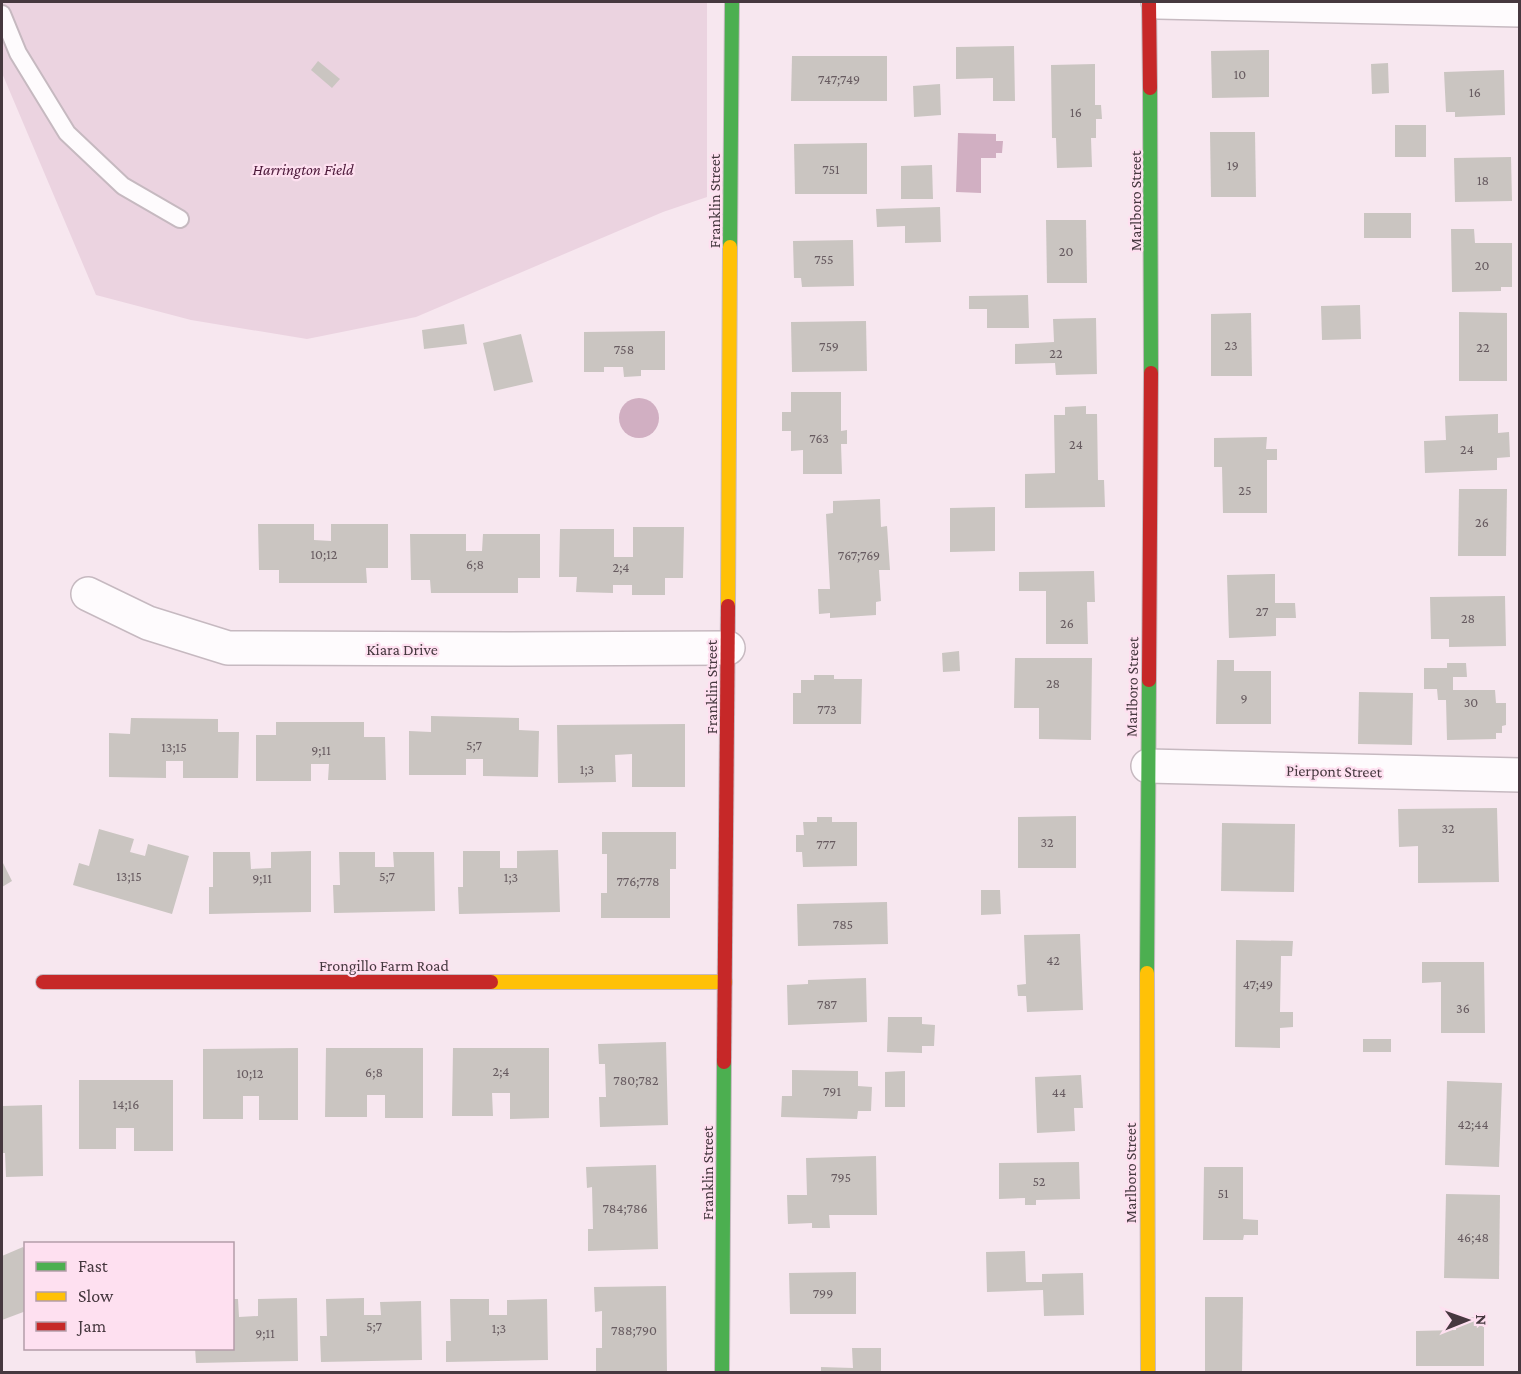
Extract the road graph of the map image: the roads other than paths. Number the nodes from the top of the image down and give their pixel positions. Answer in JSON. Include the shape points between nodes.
{"nodes":[{"id":1,"x":732,"y":2,"type":"edge"},
{"id":2,"x":1149,"y":2,"type":"edge"},
{"id":3,"x":1158,"y":2,"type":"edge"},
{"id":4,"x":1520,"y":10,"type":"edge"},
{"id":5,"x":2,"y":14,"type":"edge"},
{"id":6,"x":180,"y":219,"type":"dead end"},
{"id":7,"x":88,"y":594,"type":"dead end"},
{"id":8,"x":728,"y":648,"type":"junction"},
{"id":9,"x":1148,"y":766,"type":"junction"},
{"id":10,"x":1520,"y":775,"type":"edge"},
{"id":11,"x":44,"y":982,"type":"dead end"},
{"id":12,"x":725,"y":982,"type":"junction"},
{"id":13,"x":722,"y":1372,"type":"edge"},
{"id":14,"x":1148,"y":1372,"type":"edge"}],
"edges":[{"from":1,"to":8,"type":"street","name":"Franklin Street"},
{"from":2,"to":9,"type":"street","name":"Marlboro Street"},
{"from":3,"to":4,"type":"street"},
{"from":5,"to":6,"type":"lane","via":[[18,53],[67,133],[123,186]]},
{"from":7,"to":8,"type":"street","name":"Kiara Drive","via":[[148,623],[228,648]]},
{"from":8,"to":12,"type":"street","name":"Franklin Street"},
{"from":9,"to":10,"type":"street","name":"Pierpont Street"},
{"from":9,"to":14,"type":"street","name":"Marlboro Street"},
{"from":11,"to":12,"type":"street","name":"Frongillo Farm Road"},
{"from":12,"to":13,"type":"street","name":"Franklin Street"}]}
